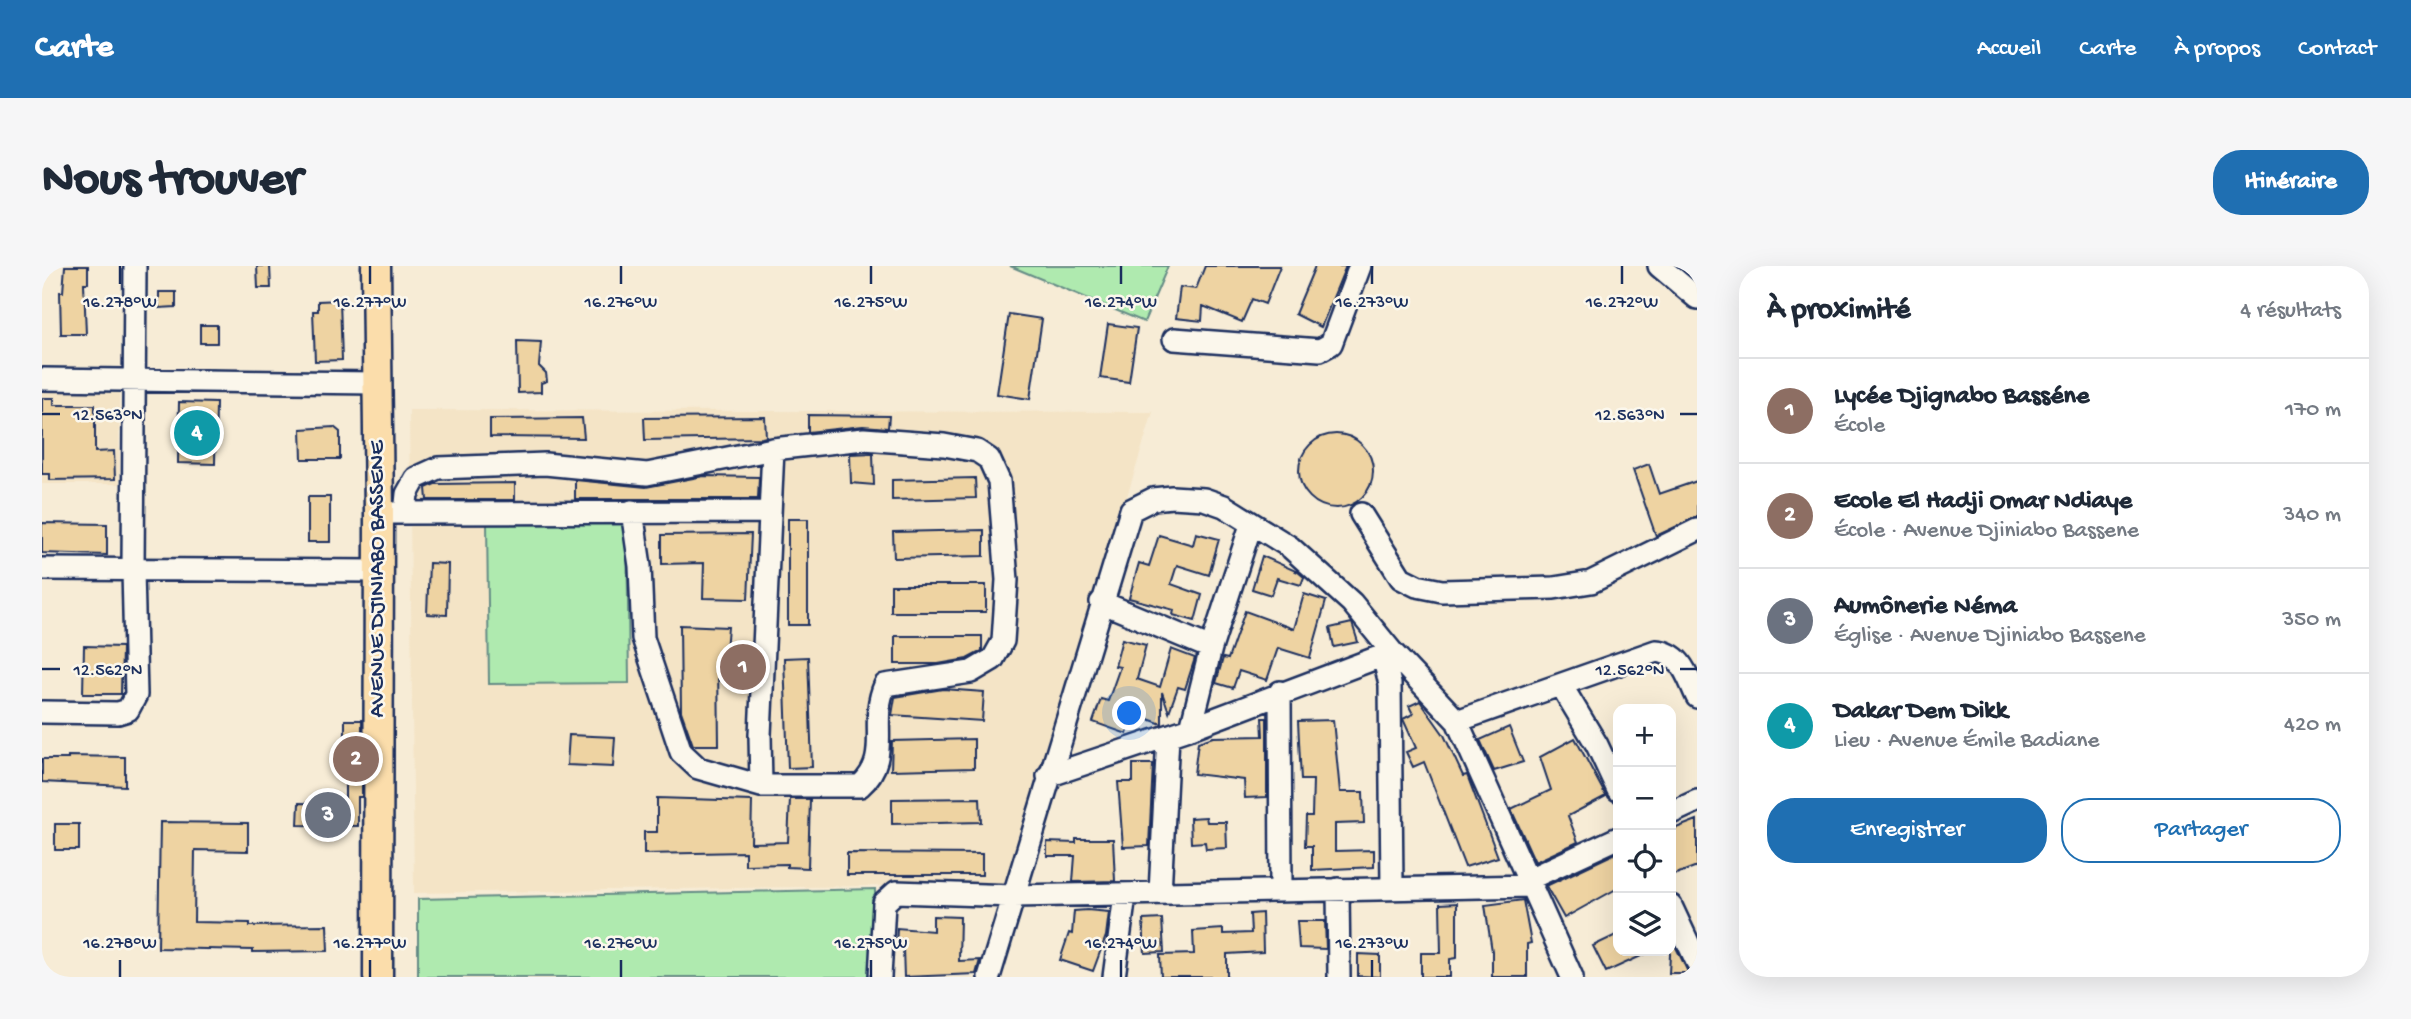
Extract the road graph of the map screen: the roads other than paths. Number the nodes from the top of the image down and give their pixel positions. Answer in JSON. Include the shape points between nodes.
{"nodes":[{"id":1,"x":135,"y":266,"type":"edge"},
{"id":2,"x":376,"y":266,"type":"edge"},
{"id":3,"x":1360,"y":266,"type":"edge"},
{"id":4,"x":1658,"y":266,"type":"edge"},
{"id":5,"x":1697,"y":298,"type":"edge"},
{"id":6,"x":1174,"y":339,"type":"dead end"},
{"id":7,"x":42,"y":379,"type":"edge"},
{"id":8,"x":135,"y":380,"type":"junction"},
{"id":9,"x":377,"y":383,"type":"junction"},
{"id":10,"x":773,"y":449,"type":"junction"},
{"id":11,"x":632,"y":511,"type":"junction"},
{"id":12,"x":770,"y":512,"type":"junction"},
{"id":13,"x":392,"y":513,"type":"junction"},
{"id":14,"x":1361,"y":514,"type":"dead end"},
{"id":15,"x":1251,"y":525,"type":"junction"},
{"id":16,"x":1697,"y":530,"type":"edge"},
{"id":17,"x":42,"y":569,"type":"edge"},
{"id":18,"x":133,"y":570,"type":"junction"},
{"id":19,"x":379,"y":571,"type":"junction"},
{"id":20,"x":1101,"y":602,"type":"junction"},
{"id":21,"x":1210,"y":648,"type":"junction"},
{"id":22,"x":1387,"y":653,"type":"junction"},
{"id":23,"x":1561,"y":685,"type":"junction"},
{"id":24,"x":1280,"y":692,"type":"junction"},
{"id":25,"x":1697,"y":696,"type":"edge"},
{"id":26,"x":42,"y":712,"type":"edge"},
{"id":27,"x":1457,"y":721,"type":"junction"},
{"id":28,"x":1191,"y":728,"type":"junction"},
{"id":29,"x":1168,"y":736,"type":"junction"},
{"id":30,"x":1048,"y":776,"type":"junction"},
{"id":31,"x":1613,"y":779,"type":"edge"},
{"id":32,"x":761,"y":786,"type":"junction"},
{"id":33,"x":1697,"y":801,"type":"edge"},
{"id":34,"x":1676,"y":811,"type":"edge"},
{"id":35,"x":1613,"y":841,"type":"edge"},
{"id":36,"x":1531,"y":883,"type":"junction"},
{"id":37,"x":1392,"y":888,"type":"junction"},
{"id":38,"x":1338,"y":889,"type":"junction"},
{"id":39,"x":1281,"y":891,"type":"junction"},
{"id":40,"x":1160,"y":893,"type":"junction"},
{"id":41,"x":1125,"y":895,"type":"junction"},
{"id":42,"x":1014,"y":896,"type":"junction"},
{"id":43,"x":1676,"y":912,"type":"edge"},
{"id":44,"x":1690,"y":927,"type":"edge"},
{"id":45,"x":1697,"y":962,"type":"edge"},
{"id":46,"x":378,"y":977,"type":"edge"},
{"id":47,"x":880,"y":977,"type":"edge"},
{"id":48,"x":989,"y":977,"type":"edge"},
{"id":49,"x":1114,"y":977,"type":"edge"},
{"id":50,"x":1339,"y":977,"type":"edge"},
{"id":51,"x":1572,"y":977,"type":"edge"}],
"edges":[{"from":1,"to":8,"type":"street"},
{"from":2,"to":9,"type":"main road","name":"AVENUE DJINIABO BASSENE"},
{"from":3,"to":6,"type":"street","via":[[1331,344],[1320,350]]},
{"from":4,"to":5,"type":"street"},
{"from":7,"to":8,"type":"street"},
{"from":8,"to":9,"type":"street"},
{"from":8,"to":18,"type":"street"},
{"from":9,"to":13,"type":"main road","name":"AVENUE DJINIABO BASSENE"},
{"from":10,"to":12,"type":"street"},
{"from":10,"to":13,"type":"street","via":[[647,474],[545,464],[438,468],[415,478]]},
{"from":10,"to":32,"type":"street","via":[[864,439],[977,451],[989,459],[999,481],[1007,580],[1003,640],[993,659],[971,672],[885,685],[879,699],[878,758],[874,774],[860,786]]},
{"from":11,"to":12,"type":"street"},
{"from":11,"to":13,"type":"street"},
{"from":11,"to":32,"type":"street","via":[[643,638],[681,752],[698,768]]},
{"from":12,"to":32,"type":"street"},
{"from":13,"to":19,"type":"main road","name":"AVENUE DJINIABO BASSENE"},
{"from":14,"to":16,"type":"street","via":[[1401,578],[1442,591],[1554,588],[1591,582]]},
{"from":15,"to":20,"type":"street","via":[[1224,506],[1204,499],[1153,499],[1131,510]]},
{"from":15,"to":21,"type":"street"},
{"from":15,"to":22,"type":"street","via":[[1317,569],[1352,603]]},
{"from":17,"to":18,"type":"street"},
{"from":18,"to":19,"type":"street"},
{"from":18,"to":26,"type":"street","via":[[134,704],[118,713]]},
{"from":19,"to":46,"type":"main road","name":"AVENUE DJINIABO BASSENE"},
{"from":20,"to":21,"type":"street"},
{"from":20,"to":30,"type":"street"},
{"from":21,"to":28,"type":"street"},
{"from":22,"to":24,"type":"street"},
{"from":22,"to":27,"type":"street"},
{"from":22,"to":37,"type":"street"},
{"from":23,"to":25,"type":"street","via":[[1656,651],[1671,653],[1680,661]]},
{"from":23,"to":27,"type":"street"},
{"from":23,"to":31,"type":"street"},
{"from":24,"to":28,"type":"street"},
{"from":24,"to":39,"type":"street"},
{"from":27,"to":36,"type":"street"},
{"from":28,"to":29,"type":"street"},
{"from":29,"to":30,"type":"street"},
{"from":29,"to":40,"type":"street"},
{"from":30,"to":42,"type":"street"},
{"from":33,"to":34,"type":"street"},
{"from":35,"to":36,"type":"street"},
{"from":36,"to":37,"type":"street"},
{"from":36,"to":51,"type":"street"},
{"from":37,"to":38,"type":"street"},
{"from":38,"to":39,"type":"street"},
{"from":38,"to":50,"type":"street"},
{"from":39,"to":40,"type":"street"},
{"from":40,"to":41,"type":"street"},
{"from":41,"to":42,"type":"street"},
{"from":41,"to":49,"type":"street"},
{"from":42,"to":47,"type":"street","via":[[892,894],[884,903]]},
{"from":42,"to":48,"type":"street"},
{"from":43,"to":44,"type":"street"},
{"from":44,"to":45,"type":"street"}]}
